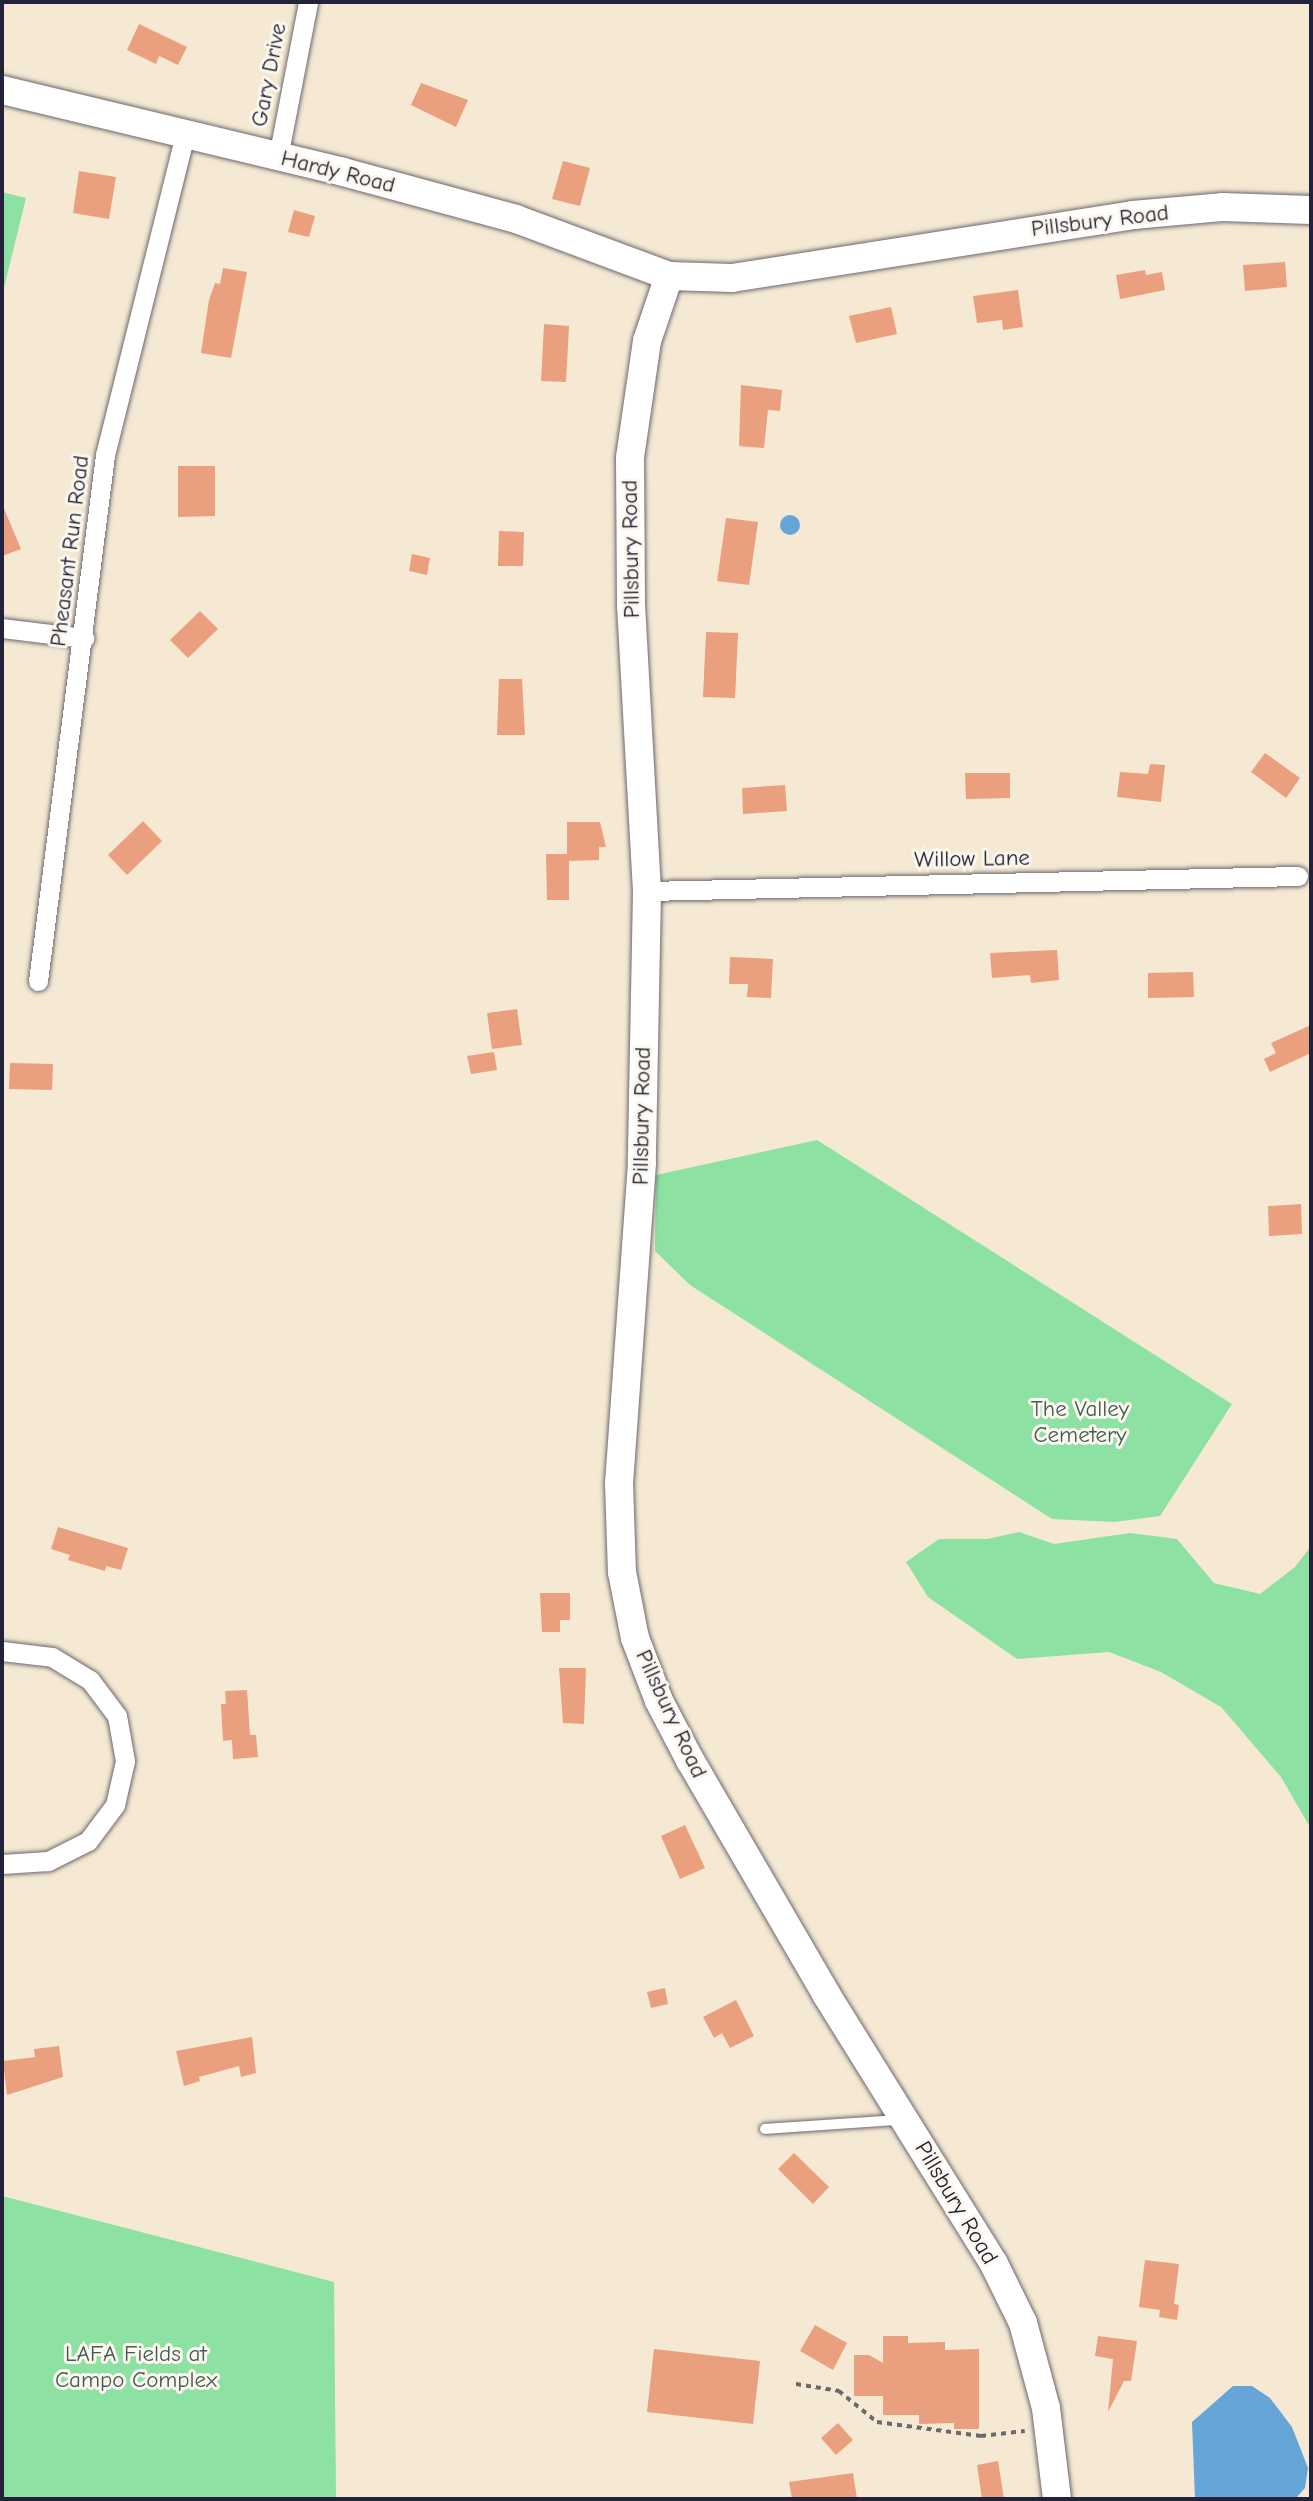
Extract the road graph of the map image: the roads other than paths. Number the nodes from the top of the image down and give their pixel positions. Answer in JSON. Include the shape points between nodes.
{"nodes":[{"id":1,"x":308,"y":2,"type":"edge"},
{"id":2,"x":2,"y":90,"type":"edge"},
{"id":3,"x":185,"y":134,"type":"junction"},
{"id":4,"x":278,"y":157,"type":"junction"},
{"id":5,"x":1311,"y":210,"type":"edge"},
{"id":6,"x":668,"y":276,"type":"junction"},
{"id":7,"x":2,"y":628,"type":"edge"},
{"id":8,"x":84,"y":638,"type":"junction"},
{"id":9,"x":1298,"y":876,"type":"dead end"},
{"id":10,"x":647,"y":891,"type":"junction"},
{"id":11,"x":38,"y":981,"type":"dead end"},
{"id":12,"x":2,"y":1651,"type":"edge"},
{"id":13,"x":2,"y":1864,"type":"edge"},
{"id":14,"x":906,"y":2120,"type":"junction"},
{"id":15,"x":765,"y":2129,"type":"dead end"},
{"id":16,"x":1057,"y":2499,"type":"edge"}],
"edges":[{"from":1,"to":4,"type":"street","name":"Gary Drive"},
{"from":2,"to":3,"type":"street","name":"Hardy Road"},
{"from":3,"to":4,"type":"street","name":"Hardy Road"},
{"from":3,"to":8,"type":"street","name":"Pheasant Run Road","via":[[105,455]]},
{"from":4,"to":6,"type":"street","name":"Hardy Road","via":[[516,219],[580,239]]},
{"from":5,"to":6,"type":"street","name":"Pillsbury Road","via":[[1222,207],[1133,215],[746,276]]},
{"from":6,"to":10,"type":"street","name":"Pillsbury Road","via":[[647,341],[630,457],[631,605]]},
{"from":7,"to":8,"type":"street"},
{"from":8,"to":11,"type":"street","name":"Pheasant Run Road"},
{"from":9,"to":10,"type":"street","name":"Willow Lane"},
{"from":10,"to":14,"type":"street","name":"Pillsbury Road","via":[[642,1163],[619,1483],[622,1572],[632,1625],[659,1701],[690,1760],[826,1994]]},
{"from":12,"to":13,"type":"street","via":[[52,1657],[90,1680],[117,1716],[125,1760],[116,1805],[88,1841],[48,1861]]},
{"from":14,"to":15,"type":"lane"},
{"from":14,"to":16,"type":"street","name":"Pillsbury Road","via":[[993,2262],[1023,2323],[1037,2364]]}]}
